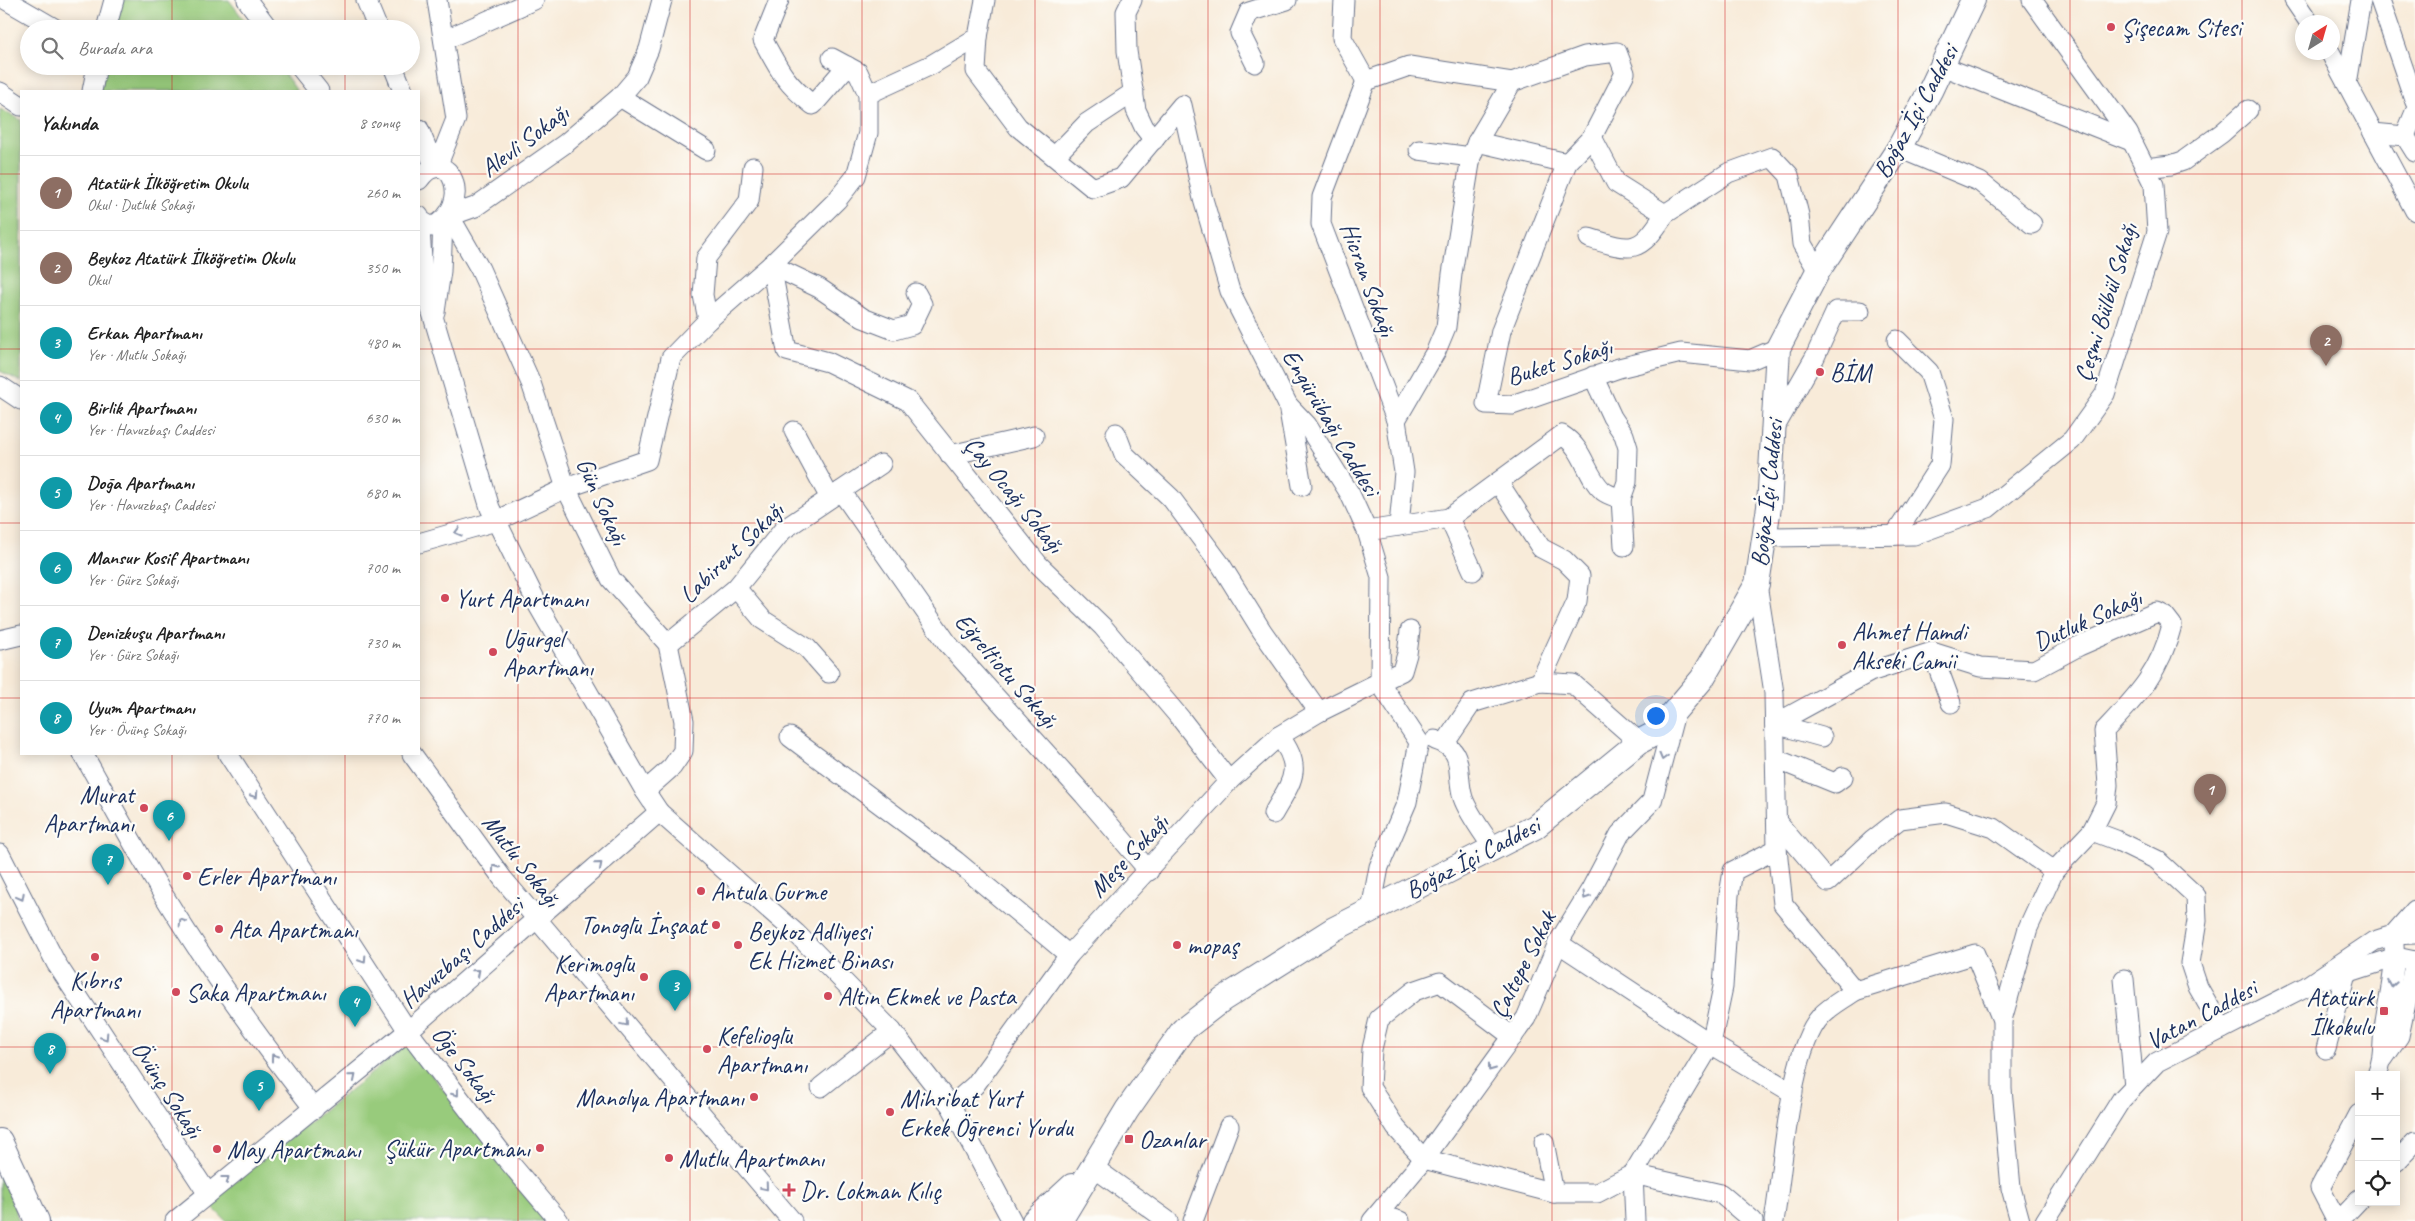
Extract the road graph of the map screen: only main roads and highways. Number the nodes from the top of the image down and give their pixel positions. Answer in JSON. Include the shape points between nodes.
{"nodes":[{"id":1,"x":1973,"y":0,"type":"edge"},
{"id":2,"x":0,"y":1142,"type":"edge"},
{"id":3,"x":1094,"y":1167,"type":"junction"},
{"id":4,"x":37,"y":1221,"type":"edge"},
{"id":5,"x":1034,"y":1221,"type":"edge"},
{"id":6,"x":1060,"y":1221,"type":"edge"}],
"edges":[{"from":1,"to":3,"type":"main road","name":"Boğaz İçi Caddesi","via":[[1899,148],[1818,271],[1778,348],[1769,507],[1756,584],[1702,679],[1656,733],[1639,742],[1535,827],[1334,929],[1223,999],[1183,1030],[1128,1110]]},
{"from":2,"to":4,"type":"main road"},
{"from":3,"to":5,"type":"main road"},
{"from":3,"to":6,"type":"main road","name":"Boğaz İçi Caddesi"}]}
